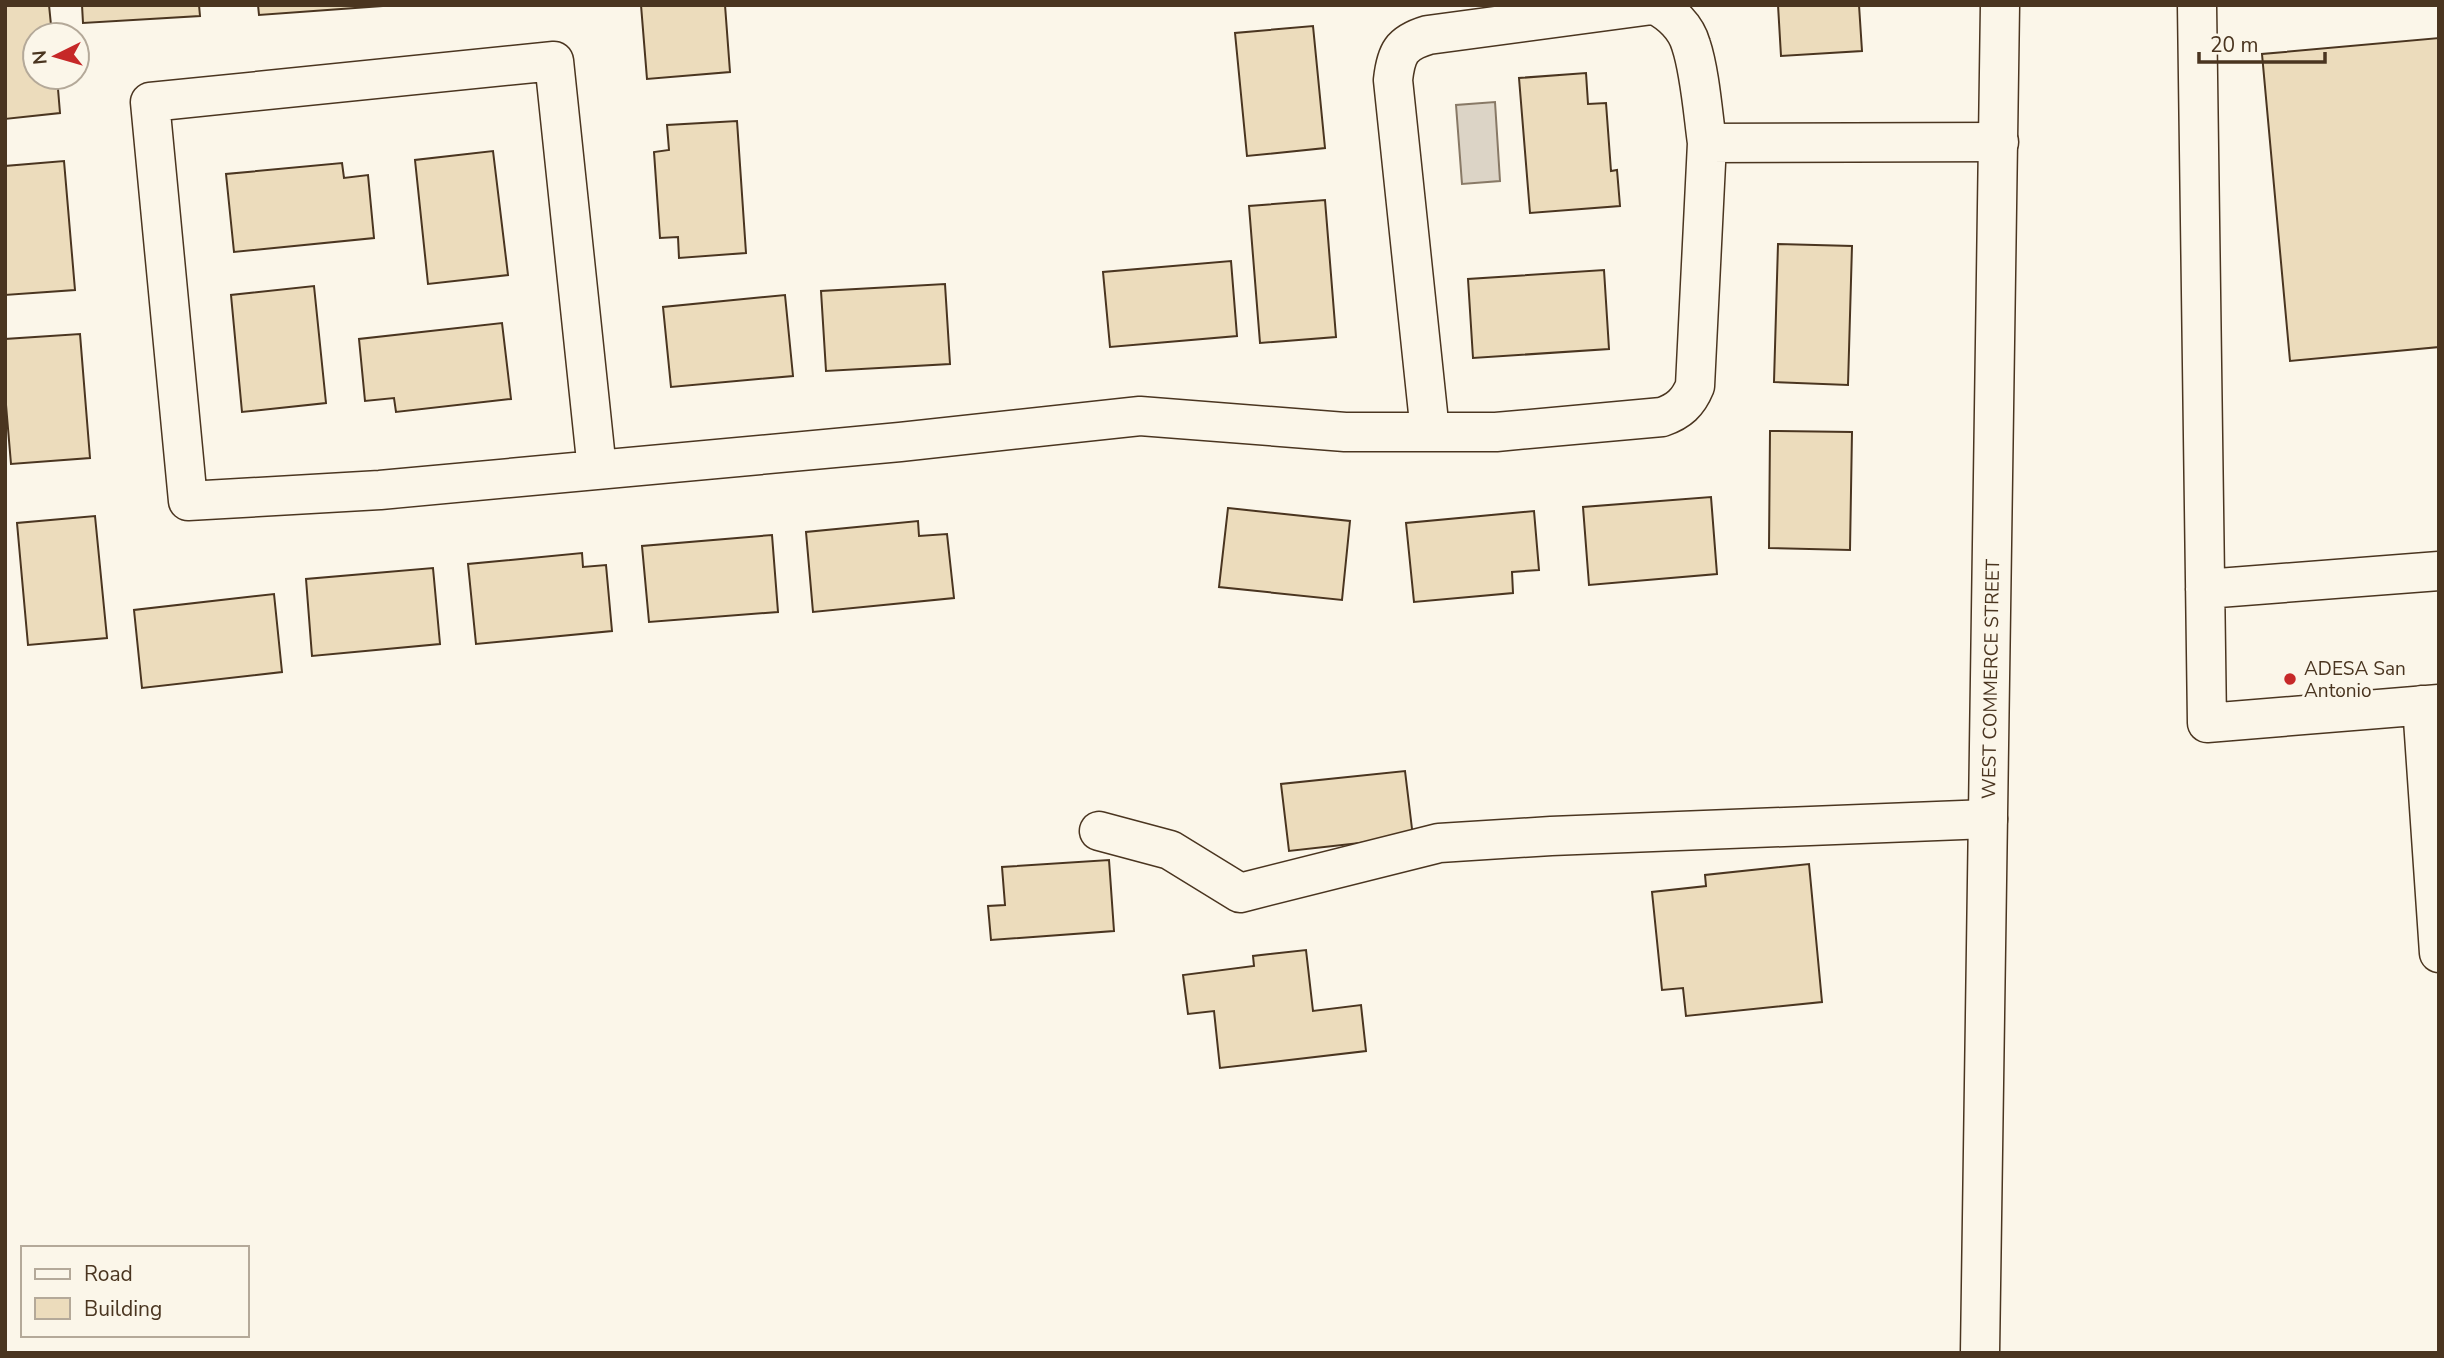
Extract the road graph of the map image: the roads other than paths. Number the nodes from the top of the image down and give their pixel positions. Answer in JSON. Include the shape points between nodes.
{"nodes":[{"id":1,"x":1653,"y":5,"type":"edge"},
{"id":2,"x":2000,"y":5,"type":"edge"},
{"id":3,"x":2197,"y":5,"type":"edge"},
{"id":4,"x":1999,"y":142,"type":"junction"},
{"id":5,"x":1707,"y":143,"type":"junction"},
{"id":6,"x":1430,"y":432,"type":"junction"},
{"id":7,"x":597,"y":470,"type":"junction"},
{"id":8,"x":2439,"y":571,"type":"edge"},
{"id":9,"x":2205,"y":589,"type":"junction"},
{"id":10,"x":2430,"y":705,"type":"edge"},
{"id":11,"x":1988,"y":820,"type":"junction"},
{"id":12,"x":1099,"y":831,"type":"dead end"},
{"id":13,"x":2439,"y":953,"type":"edge"},
{"id":14,"x":1980,"y":1353,"type":"edge"}],
"edges":[{"from":1,"to":5,"type":"main road","via":[[1669,12],[1691,43]]},
{"from":1,"to":6,"type":"main road","via":[[1428,35],[1410,40],[1396,59],[1393,80]]},
{"from":2,"to":4,"type":"main road","name":"WEST COMMERCE STREET"},
{"from":3,"to":9,"type":"main road"},
{"from":4,"to":5,"type":"main road"},
{"from":4,"to":11,"type":"main road","name":"WEST COMMERCE STREET"},
{"from":5,"to":6,"type":"main road","via":[[1695,386],[1677,412],[1496,432]]},
{"from":6,"to":7,"type":"main road","via":[[1345,432],[1140,416]]},
{"from":7,"to":7,"type":"main road","via":[[380,490],[188,501],[150,102],[554,61]]},
{"from":8,"to":9,"type":"main road"},
{"from":9,"to":10,"type":"main road","via":[[2207,723]]},
{"from":10,"to":13,"type":"main road"},
{"from":11,"to":12,"type":"main road","via":[[1439,842],[1240,893],[1170,850]]},
{"from":11,"to":14,"type":"main road","name":"WEST COMMERCE STREET"}]}
